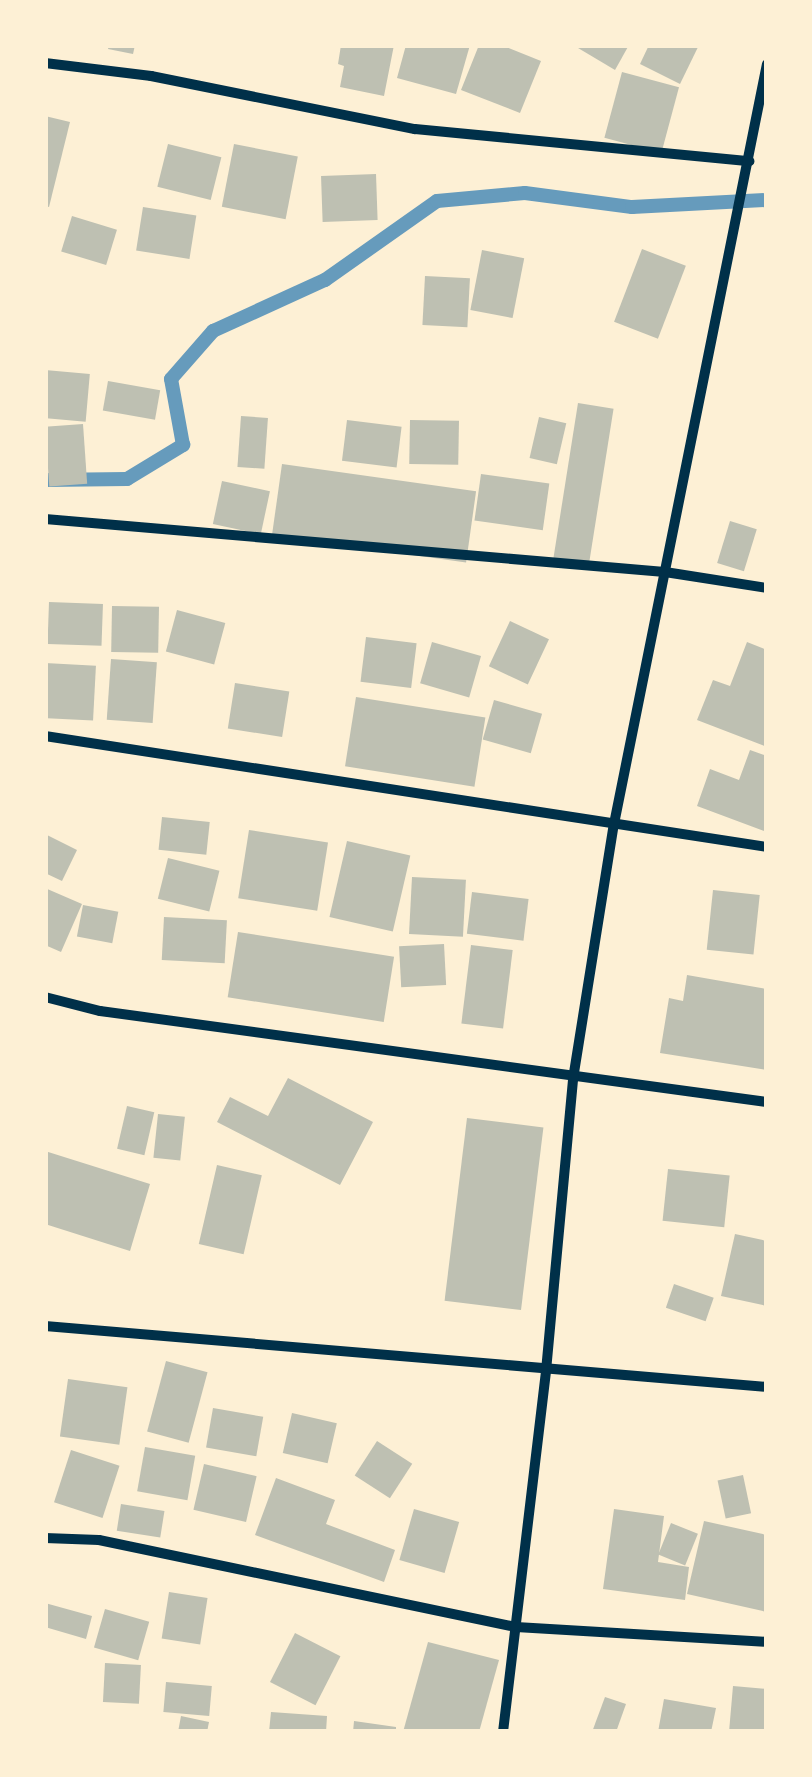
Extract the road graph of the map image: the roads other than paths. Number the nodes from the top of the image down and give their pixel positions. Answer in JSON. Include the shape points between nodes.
{"nodes":[{"id":1,"x":45,"y":62,"type":"edge"},
{"id":2,"x":767,"y":64,"type":"edge"},
{"id":3,"x":750,"y":161,"type":"junction"},
{"id":4,"x":45,"y":520,"type":"edge"},
{"id":5,"x":665,"y":572,"type":"junction"},
{"id":6,"x":767,"y":588,"type":"edge"},
{"id":7,"x":45,"y":736,"type":"edge"},
{"id":8,"x":614,"y":824,"type":"junction"},
{"id":9,"x":767,"y":847,"type":"edge"},
{"id":10,"x":45,"y":997,"type":"edge"},
{"id":11,"x":572,"y":1078,"type":"junction"},
{"id":12,"x":767,"y":1102,"type":"edge"},
{"id":13,"x":45,"y":1326,"type":"edge"},
{"id":14,"x":546,"y":1371,"type":"junction"},
{"id":15,"x":767,"y":1387,"type":"edge"},
{"id":16,"x":45,"y":1538,"type":"edge"},
{"id":17,"x":516,"y":1626,"type":"junction"},
{"id":18,"x":767,"y":1642,"type":"edge"},
{"id":19,"x":503,"y":1732,"type":"edge"}],
"edges":[{"from":1,"to":3,"type":"street","via":[[152,76],[416,129]]},
{"from":2,"to":3,"type":"street"},
{"from":3,"to":5,"type":"street"},
{"from":4,"to":5,"type":"street"},
{"from":5,"to":6,"type":"street"},
{"from":5,"to":8,"type":"street"},
{"from":7,"to":8,"type":"street"},
{"from":8,"to":9,"type":"street"},
{"from":8,"to":11,"type":"street"},
{"from":10,"to":11,"type":"street","via":[[100,1012]]},
{"from":11,"to":12,"type":"street"},
{"from":11,"to":14,"type":"street"},
{"from":13,"to":14,"type":"street"},
{"from":14,"to":15,"type":"street"},
{"from":14,"to":17,"type":"street"},
{"from":16,"to":17,"type":"street","via":[[99,1540]]},
{"from":17,"to":18,"type":"street"},
{"from":17,"to":19,"type":"street"}]}
